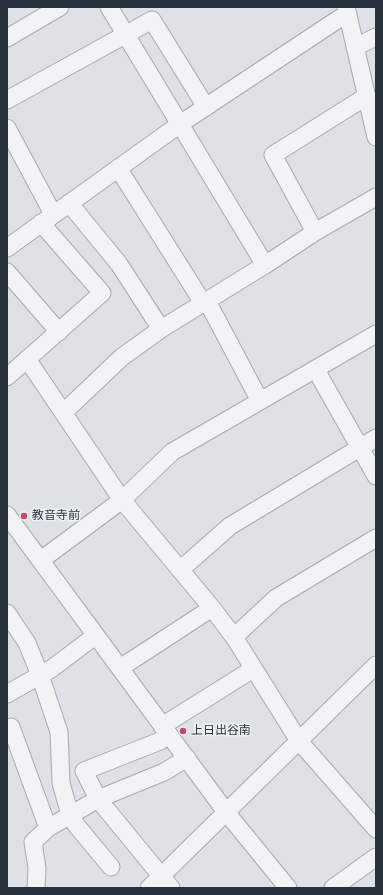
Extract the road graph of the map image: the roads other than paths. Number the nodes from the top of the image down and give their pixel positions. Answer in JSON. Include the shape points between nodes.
{"nodes":[{"id":1,"x":60,"y":7,"type":"edge"},
{"id":2,"x":109,"y":7,"type":"edge"},
{"id":3,"x":347,"y":10,"type":"edge"},
{"id":4,"x":125,"y":34,"type":"junction"},
{"id":5,"x":376,"y":37,"type":"edge"},
{"id":6,"x":7,"y":38,"type":"edge"},
{"id":7,"x":355,"y":47,"type":"junction"},
{"id":8,"x":367,"y":96,"type":"junction"},
{"id":9,"x":7,"y":100,"type":"edge"},
{"id":10,"x":206,"y":107,"type":"junction"},
{"id":11,"x":180,"y":124,"type":"junction"},
{"id":12,"x":7,"y":128,"type":"edge"},
{"id":13,"x":376,"y":137,"type":"edge"},
{"id":14,"x":118,"y":168,"type":"junction"},
{"id":15,"x":376,"y":197,"type":"edge"},
{"id":16,"x":69,"y":203,"type":"junction"},
{"id":17,"x":47,"y":218,"type":"junction"},
{"id":18,"x":315,"y":232,"type":"junction"},
{"id":19,"x":7,"y":248,"type":"edge"},
{"id":20,"x":265,"y":265,"type":"junction"},
{"id":21,"x":7,"y":272,"type":"edge"},
{"id":22,"x":205,"y":302,"type":"junction"},
{"id":23,"x":161,"y":329,"type":"junction"},
{"id":24,"x":59,"y":332,"type":"junction"},
{"id":25,"x":376,"y":334,"type":"edge"},
{"id":26,"x":27,"y":359,"type":"junction"},
{"id":27,"x":316,"y":370,"type":"junction"},
{"id":28,"x":7,"y":377,"type":"edge"},
{"id":29,"x":260,"y":401,"type":"junction"},
{"id":30,"x":64,"y":412,"type":"junction"},
{"id":31,"x":376,"y":438,"type":"edge"},
{"id":32,"x":360,"y":447,"type":"junction"},
{"id":33,"x":376,"y":476,"type":"edge"},
{"id":34,"x":122,"y":500,"type":"junction"},
{"id":35,"x":7,"y":515,"type":"edge"},
{"id":36,"x":376,"y":538,"type":"edge"},
{"id":37,"x":41,"y":560,"type":"junction"},
{"id":38,"x":180,"y":570,"type":"junction"},
{"id":39,"x":212,"y":608,"type":"junction"},
{"id":40,"x":7,"y":614,"type":"edge"},
{"id":41,"x":95,"y":636,"type":"junction"},
{"id":42,"x":234,"y":637,"type":"junction"},
{"id":43,"x":376,"y":665,"type":"edge"},
{"id":44,"x":120,"y":668,"type":"junction"},
{"id":45,"x":253,"y":669,"type":"junction"},
{"id":46,"x":40,"y":675,"type":"junction"},
{"id":47,"x":7,"y":694,"type":"edge"},
{"id":48,"x":11,"y":728,"type":"dead end"},
{"id":49,"x":165,"y":730,"type":"junction"},
{"id":50,"x":299,"y":740,"type":"junction"},
{"id":51,"x":187,"y":758,"type":"junction"},
{"id":52,"x":98,"y":799,"type":"junction"},
{"id":53,"x":226,"y":812,"type":"junction"},
{"id":54,"x":70,"y":815,"type":"junction"},
{"id":55,"x":48,"y":828,"type":"junction"},
{"id":56,"x":376,"y":829,"type":"edge"},
{"id":57,"x":376,"y":857,"type":"edge"},
{"id":58,"x":111,"y":867,"type":"dead end"},
{"id":59,"x":166,"y":882,"type":"edge"},
{"id":60,"x":286,"y":887,"type":"edge"},
{"id":61,"x":36,"y":888,"type":"edge"},
{"id":62,"x":149,"y":888,"type":"edge"},
{"id":63,"x":333,"y":888,"type":"edge"}],
"edges":[{"from":1,"to":6,"type":"street"},
{"from":2,"to":4,"type":"street"},
{"from":3,"to":7,"type":"street"},
{"from":3,"to":10,"type":"street","via":[[337,20]]},
{"from":4,"to":9,"type":"street"},
{"from":4,"to":10,"type":"street","via":[[152,20]]},
{"from":4,"to":11,"type":"street"},
{"from":5,"to":7,"type":"street"},
{"from":7,"to":8,"type":"street"},
{"from":8,"to":13,"type":"street"},
{"from":8,"to":18,"type":"street","via":[[273,155]]},
{"from":10,"to":11,"type":"street"},
{"from":11,"to":14,"type":"street"},
{"from":11,"to":20,"type":"street"},
{"from":12,"to":17,"type":"street"},
{"from":14,"to":16,"type":"street"},
{"from":14,"to":22,"type":"street"},
{"from":15,"to":18,"type":"street"},
{"from":16,"to":17,"type":"street"},
{"from":16,"to":23,"type":"street","via":[[119,264]]},
{"from":17,"to":19,"type":"street"},
{"from":17,"to":24,"type":"street","via":[[102,293]]},
{"from":18,"to":20,"type":"street"},
{"from":20,"to":22,"type":"street"},
{"from":21,"to":24,"type":"street"},
{"from":22,"to":23,"type":"street"},
{"from":22,"to":29,"type":"street"},
{"from":23,"to":30,"type":"street","via":[[122,357]]},
{"from":24,"to":26,"type":"street"},
{"from":25,"to":27,"type":"street"},
{"from":26,"to":28,"type":"street"},
{"from":26,"to":30,"type":"street"},
{"from":27,"to":29,"type":"street"},
{"from":27,"to":32,"type":"street"},
{"from":29,"to":34,"type":"street","via":[[172,452]]},
{"from":30,"to":34,"type":"street"},
{"from":31,"to":32,"type":"street"},
{"from":32,"to":33,"type":"street"},
{"from":32,"to":38,"type":"street","via":[[230,526]]},
{"from":34,"to":37,"type":"street"},
{"from":34,"to":38,"type":"street"},
{"from":35,"to":37,"type":"street"},
{"from":36,"to":42,"type":"street","via":[[276,598]]},
{"from":37,"to":41,"type":"street"},
{"from":38,"to":39,"type":"street"},
{"from":39,"to":42,"type":"street"},
{"from":39,"to":44,"type":"street"},
{"from":40,"to":46,"type":"street","via":[[27,643]]},
{"from":41,"to":44,"type":"street"},
{"from":41,"to":46,"type":"street"},
{"from":42,"to":45,"type":"street"},
{"from":43,"to":50,"type":"street"},
{"from":44,"to":49,"type":"street"},
{"from":45,"to":49,"type":"street"},
{"from":45,"to":50,"type":"street"},
{"from":46,"to":47,"type":"street"},
{"from":46,"to":54,"type":"street","via":[[59,732],[61,783]]},
{"from":48,"to":55,"type":"street"},
{"from":49,"to":51,"type":"street"},
{"from":49,"to":52,"type":"street","via":[[160,741],[84,771]]},
{"from":50,"to":53,"type":"street"},
{"from":50,"to":56,"type":"street"},
{"from":51,"to":52,"type":"street","via":[[164,772]]},
{"from":51,"to":53,"type":"street"},
{"from":52,"to":54,"type":"street"},
{"from":52,"to":59,"type":"street"},
{"from":53,"to":59,"type":"street"},
{"from":53,"to":60,"type":"street"},
{"from":54,"to":55,"type":"street"},
{"from":54,"to":58,"type":"street"},
{"from":55,"to":61,"type":"street","via":[[33,842],[37,868]]},
{"from":57,"to":63,"type":"street"},
{"from":59,"to":62,"type":"street"}]}
